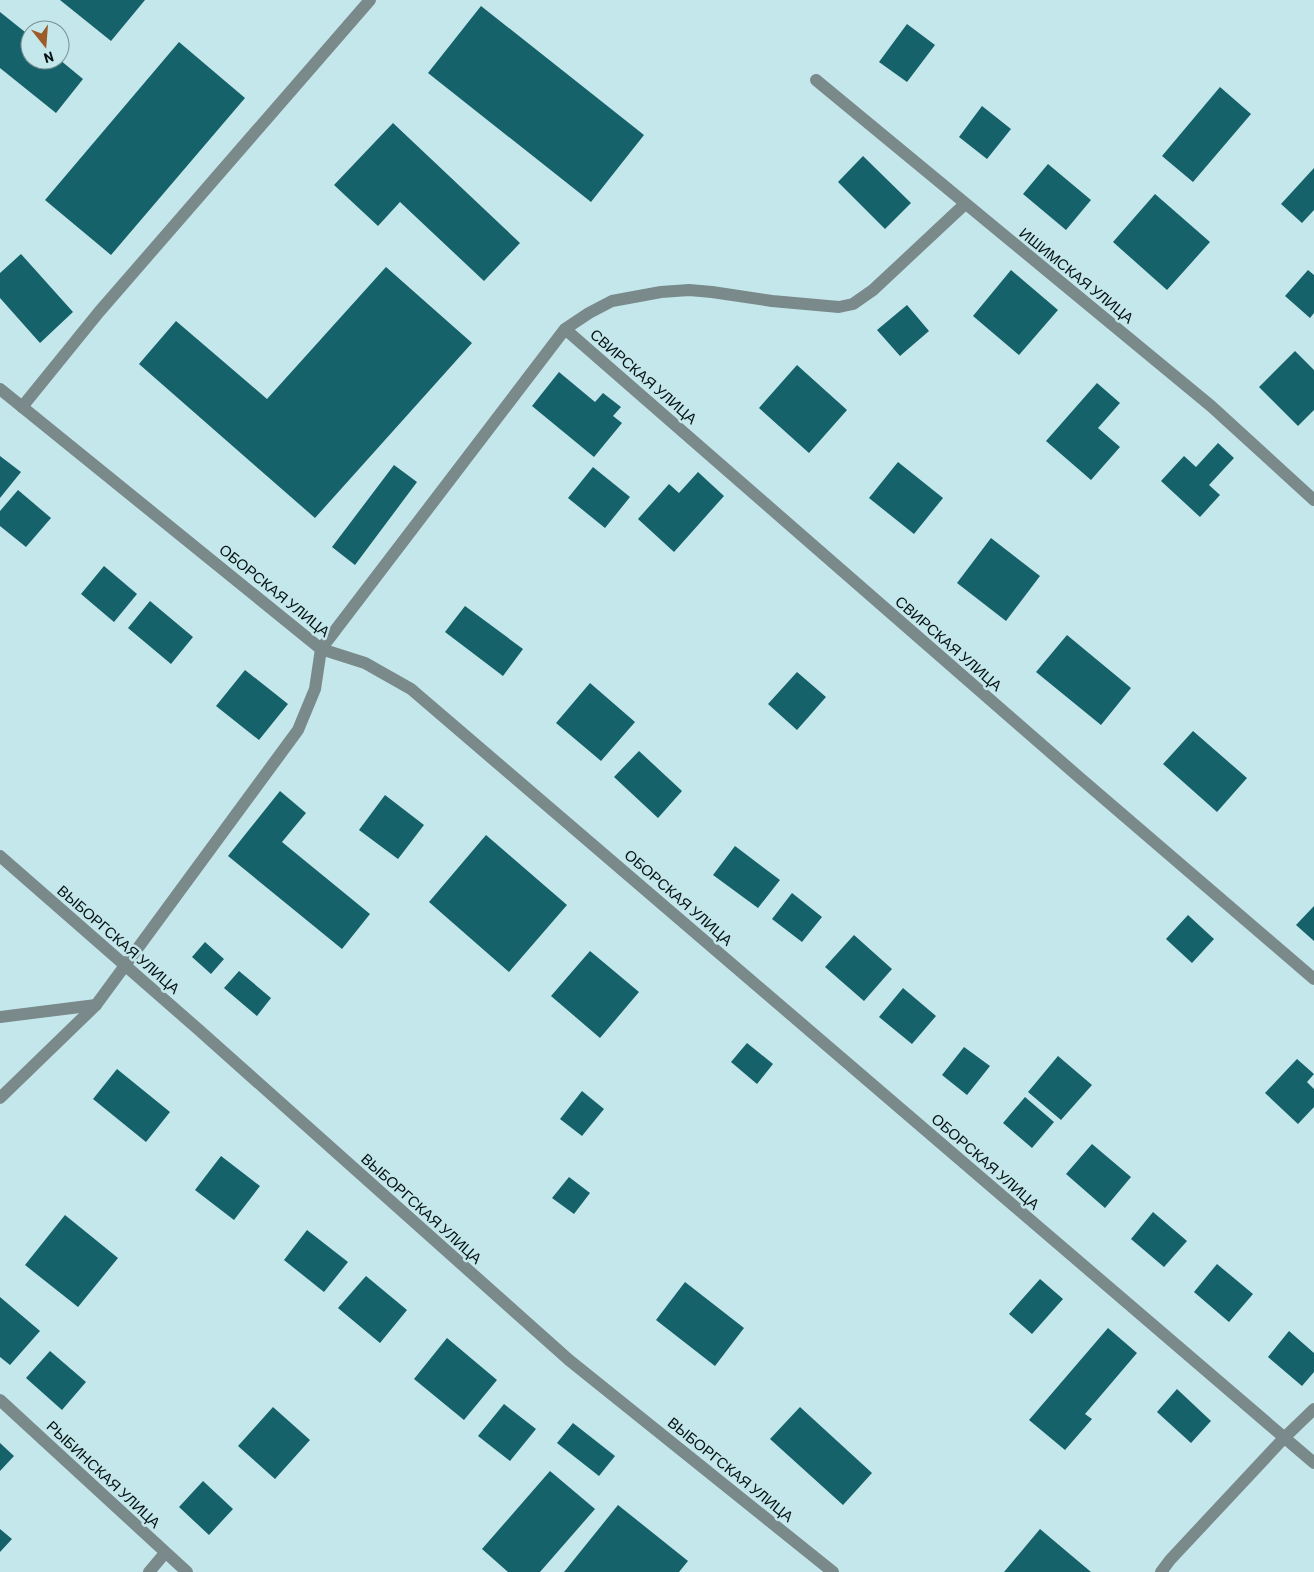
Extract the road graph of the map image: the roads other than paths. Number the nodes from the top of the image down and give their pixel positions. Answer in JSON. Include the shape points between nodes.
{"nodes":[{"id":1,"x":370,"y":0,"type":"edge"},
{"id":2,"x":816,"y":80,"type":"dead end"},
{"id":3,"x":965,"y":204,"type":"junction"},
{"id":4,"x":564,"y":328,"type":"junction"},
{"id":5,"x":0,"y":389,"type":"edge"},
{"id":6,"x":22,"y":407,"type":"junction"},
{"id":7,"x":1314,"y":500,"type":"edge"},
{"id":8,"x":321,"y":649,"type":"junction"},
{"id":9,"x":0,"y":856,"type":"edge"},
{"id":10,"x":126,"y":966,"type":"junction"},
{"id":11,"x":1314,"y":979,"type":"edge"},
{"id":12,"x":96,"y":1005,"type":"junction"},
{"id":13,"x":0,"y":1016,"type":"edge"},
{"id":14,"x":0,"y":1098,"type":"edge"},
{"id":15,"x":0,"y":1400,"type":"edge"},
{"id":16,"x":1314,"y":1409,"type":"edge"},
{"id":17,"x":1284,"y":1438,"type":"junction"},
{"id":18,"x":1314,"y":1463,"type":"edge"},
{"id":19,"x":166,"y":1553,"type":"junction"},
{"id":20,"x":149,"y":1572,"type":"edge"},
{"id":21,"x":187,"y":1572,"type":"edge"},
{"id":22,"x":833,"y":1572,"type":"edge"},
{"id":23,"x":1161,"y":1572,"type":"edge"}],
"edges":[{"from":1,"to":6,"type":"street","via":[[99,312]]},
{"from":2,"to":3,"type":"street","name":"ИШИМСКАЯ УЛИЦА"},
{"from":3,"to":4,"type":"street","via":[[873,290],[853,304],[839,307],[689,290],[661,292],[612,302]]},
{"from":3,"to":7,"type":"street","name":"ИШИМСКАЯ УЛИЦА","via":[[1211,406]]},
{"from":4,"to":8,"type":"street"},
{"from":4,"to":11,"type":"street","name":"СВИРСКАЯ УЛИЦА"},
{"from":5,"to":6,"type":"street","name":"ОБОРСКАЯ УЛИЦА"},
{"from":6,"to":8,"type":"street","name":"ОБОРСКАЯ УЛИЦА"},
{"from":8,"to":10,"type":"street","via":[[315,689],[298,730]]},
{"from":8,"to":17,"type":"street","name":"ОБОРСКАЯ УЛИЦА","via":[[365,663],[411,688]]},
{"from":9,"to":10,"type":"street","name":"ВЫБОРГСКАЯ УЛИЦА"},
{"from":10,"to":12,"type":"street"},
{"from":10,"to":22,"type":"street","name":"ВЫБОРГСКАЯ УЛИЦА","via":[[569,1360]]},
{"from":12,"to":13,"type":"street"},
{"from":12,"to":14,"type":"street"},
{"from":15,"to":19,"type":"street","name":"РЫБИНСКАЯ УЛИЦА"},
{"from":16,"to":17,"type":"street"},
{"from":17,"to":18,"type":"street","name":"ОБОРСКАЯ УЛИЦА"},
{"from":17,"to":23,"type":"street"},
{"from":19,"to":20,"type":"street"},
{"from":19,"to":21,"type":"street","name":"РЫБИНСКАЯ УЛИЦА"}]}
